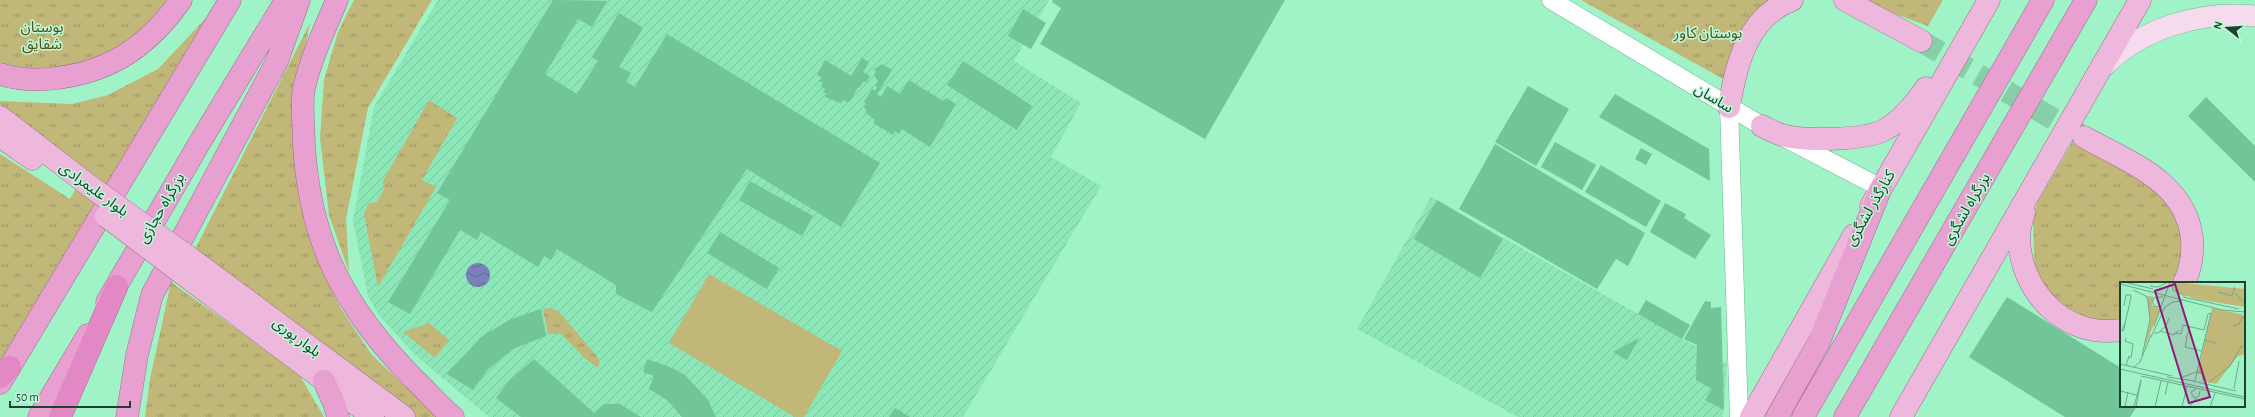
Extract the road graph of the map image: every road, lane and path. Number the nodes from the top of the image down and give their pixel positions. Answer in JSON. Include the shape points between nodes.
{"nodes":[{"id":1,"x":181,"y":0,"type":"edge"},
{"id":2,"x":230,"y":0,"type":"edge"},
{"id":3,"x":286,"y":0,"type":"edge"},
{"id":4,"x":299,"y":0,"type":"edge"},
{"id":5,"x":337,"y":0,"type":"edge"},
{"id":6,"x":1551,"y":0,"type":"edge"},
{"id":7,"x":1792,"y":0,"type":"edge"},
{"id":8,"x":1845,"y":0,"type":"edge"},
{"id":9,"x":1989,"y":0,"type":"edge"},
{"id":10,"x":2043,"y":0,"type":"edge"},
{"id":11,"x":2086,"y":0,"type":"edge"},
{"id":12,"x":2140,"y":0,"type":"edge"},
{"id":13,"x":2236,"y":0,"type":"edge"},
{"id":14,"x":2255,"y":10,"type":"edge"},
{"id":15,"x":2255,"y":16,"type":"edge"},
{"id":16,"x":1921,"y":41,"type":"tunnel mouth"},
{"id":17,"x":1958,"y":54,"type":"junction"},
{"id":18,"x":2099,"y":71,"type":"junction"},
{"id":19,"x":0,"y":74,"type":"edge"},
{"id":20,"x":1729,"y":108,"type":"junction"},
{"id":21,"x":0,"y":117,"type":"edge"},
{"id":22,"x":1762,"y":126,"type":"junction"},
{"id":23,"x":0,"y":136,"type":"edge"},
{"id":24,"x":2084,"y":137,"type":"tunnel mouth"},
{"id":25,"x":1881,"y":188,"type":"junction"},
{"id":26,"x":87,"y":193,"type":"junction"},
{"id":27,"x":2027,"y":198,"type":"junction"},
{"id":28,"x":184,"y":265,"type":"junction"},
{"id":29,"x":2184,"y":282,"type":"edge"},
{"id":30,"x":116,"y":286,"type":"junction"},
{"id":31,"x":2120,"y":330,"type":"edge"},
{"id":32,"x":3,"y":375,"type":"edge"},
{"id":33,"x":324,"y":381,"type":"junction"},
{"id":34,"x":39,"y":417,"type":"edge"},
{"id":35,"x":60,"y":417,"type":"edge"},
{"id":36,"x":127,"y":417,"type":"edge"},
{"id":37,"x":338,"y":417,"type":"edge"},
{"id":38,"x":373,"y":417,"type":"edge"},
{"id":39,"x":404,"y":417,"type":"edge"},
{"id":40,"x":453,"y":417,"type":"edge"},
{"id":41,"x":1739,"y":417,"type":"edge"},
{"id":42,"x":1751,"y":417,"type":"edge"},
{"id":43,"x":1777,"y":417,"type":"edge"},
{"id":44,"x":1803,"y":417,"type":"edge"},
{"id":45,"x":1845,"y":417,"type":"edge"},
{"id":46,"x":1902,"y":417,"type":"edge"}],
"edges":[{"from":1,"to":19,"type":"highway","via":[[167,20],[140,46],[98,70],[38,80]]},
{"from":2,"to":32,"type":"highway"},
{"from":3,"to":30,"type":"highway","name":"بزرگراه حجازی"},
{"from":4,"to":36,"type":"highway","via":[[277,61],[152,295],[137,355]]},
{"from":5,"to":40,"type":"highway","via":[[304,89],[306,180],[314,218],[328,258],[360,316],[384,348]]},
{"from":6,"to":20,"type":"street","name":"ساسان"},
{"from":7,"to":20,"type":"main road","via":[[1771,11],[1751,34],[1733,82]]},
{"from":8,"to":16,"type":"main road"},
{"from":9,"to":17,"type":"main road","name":"کنارگذر لشگری"},
{"from":10,"to":44,"type":"highway"},
{"from":11,"to":45,"type":"highway","name":"بزرگراه لشگری"},
{"from":12,"to":18,"type":"main road"},
{"from":13,"to":14,"type":"main road"},
{"from":15,"to":18,"type":"main road","via":[[2198,19],[2160,28],[2119,51]]},
{"from":17,"to":22,"type":"main road","via":[[1947,59],[1913,106],[1885,130],[1861,136],[1811,139],[1782,135]]},
{"from":17,"to":25,"type":"main road","name":"کنارگذر لشگری"},
{"from":18,"to":27,"type":"main road"},
{"from":20,"to":22,"type":"street","name":"ساسان"},
{"from":20,"to":41,"type":"street"},
{"from":21,"to":26,"type":"main road","name":"بلوار علیمرادی","via":[[66,168]]},
{"from":22,"to":25,"type":"street","name":"ساسان"},
{"from":23,"to":26,"type":"main road","name":"بلوار علیمرادی"},
{"from":24,"to":29,"type":"main road","via":[[2149,173],[2180,202],[2190,227],[2192,243],[2192,257]]},
{"from":25,"to":42,"type":"main road","name":"کنارگذر لشگری"},
{"from":25,"to":43,"type":"highway","via":[[1819,342]]},
{"from":26,"to":28,"type":"main road","name":"بلوار علیمرادی","bridge":true},
{"from":27,"to":31,"type":"main road","via":[[2019,236],[2023,266],[2029,282],[2038,295],[2060,317],[2081,328]]},
{"from":27,"to":46,"type":"main road"},
{"from":28,"to":33,"type":"main road","name":"بلوار پوری"},
{"from":28,"to":39,"type":"main road","name":"بلوار پوری"},
{"from":30,"to":34,"type":"highway","name":"بزرگراه حجازی"},
{"from":30,"to":35,"type":"highway"},
{"from":33,"to":37,"type":"highway"},
{"from":33,"to":38,"type":"main road","name":"بلوار پوری"}]}
